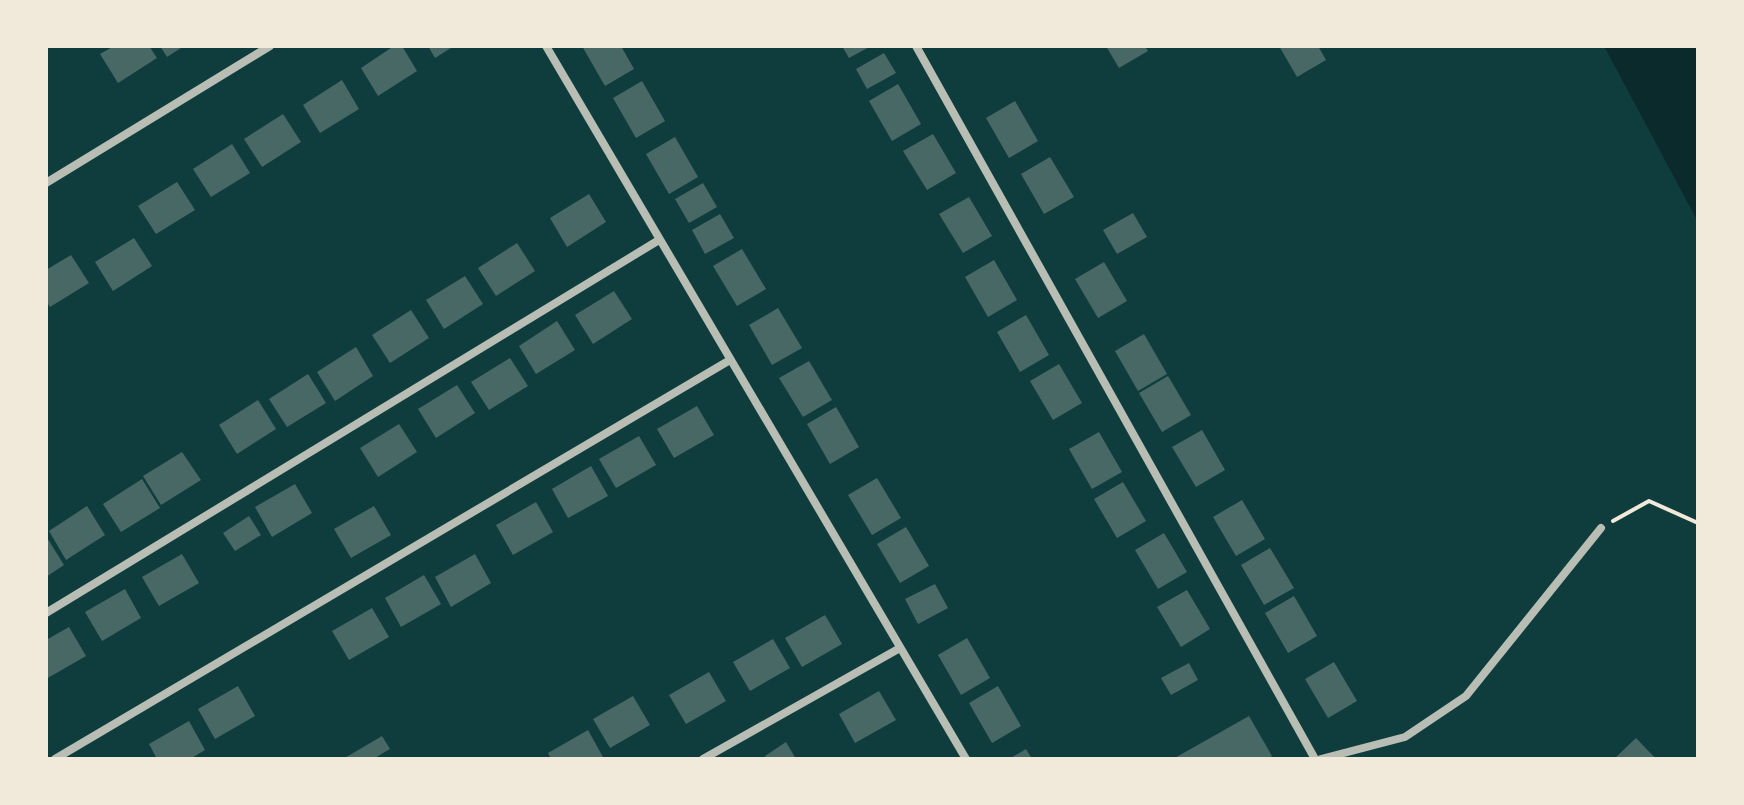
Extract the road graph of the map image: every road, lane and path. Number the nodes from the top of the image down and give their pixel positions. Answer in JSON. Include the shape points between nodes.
{"nodes":[{"id":1,"x":270,"y":46,"type":"edge"},
{"id":2,"x":546,"y":46,"type":"edge"},
{"id":3,"x":916,"y":46,"type":"edge"},
{"id":4,"x":46,"y":183,"type":"edge"},
{"id":5,"x":659,"y":240,"type":"junction"},
{"id":6,"x":730,"y":360,"type":"junction"},
{"id":7,"x":1698,"y":523,"type":"edge"},
{"id":8,"x":1601,"y":528,"type":"joint"},
{"id":9,"x":46,"y":613,"type":"edge"},
{"id":10,"x":900,"y":648,"type":"junction"},
{"id":11,"x":55,"y":759,"type":"edge"},
{"id":12,"x":703,"y":759,"type":"edge"},
{"id":13,"x":966,"y":759,"type":"edge"},
{"id":14,"x":1318,"y":759,"type":"edge"}],
"edges":[{"from":1,"to":4,"type":"street"},
{"from":2,"to":5,"type":"street"},
{"from":3,"to":14,"type":"street"},
{"from":5,"to":6,"type":"street"},
{"from":5,"to":9,"type":"street"},
{"from":6,"to":10,"type":"street"},
{"from":6,"to":11,"type":"street"},
{"from":7,"to":8,"type":"path","via":[[1649,501]]},
{"from":8,"to":14,"type":"street","via":[[1466,696],[1405,737]]},
{"from":10,"to":12,"type":"street"},
{"from":10,"to":13,"type":"street"}]}
